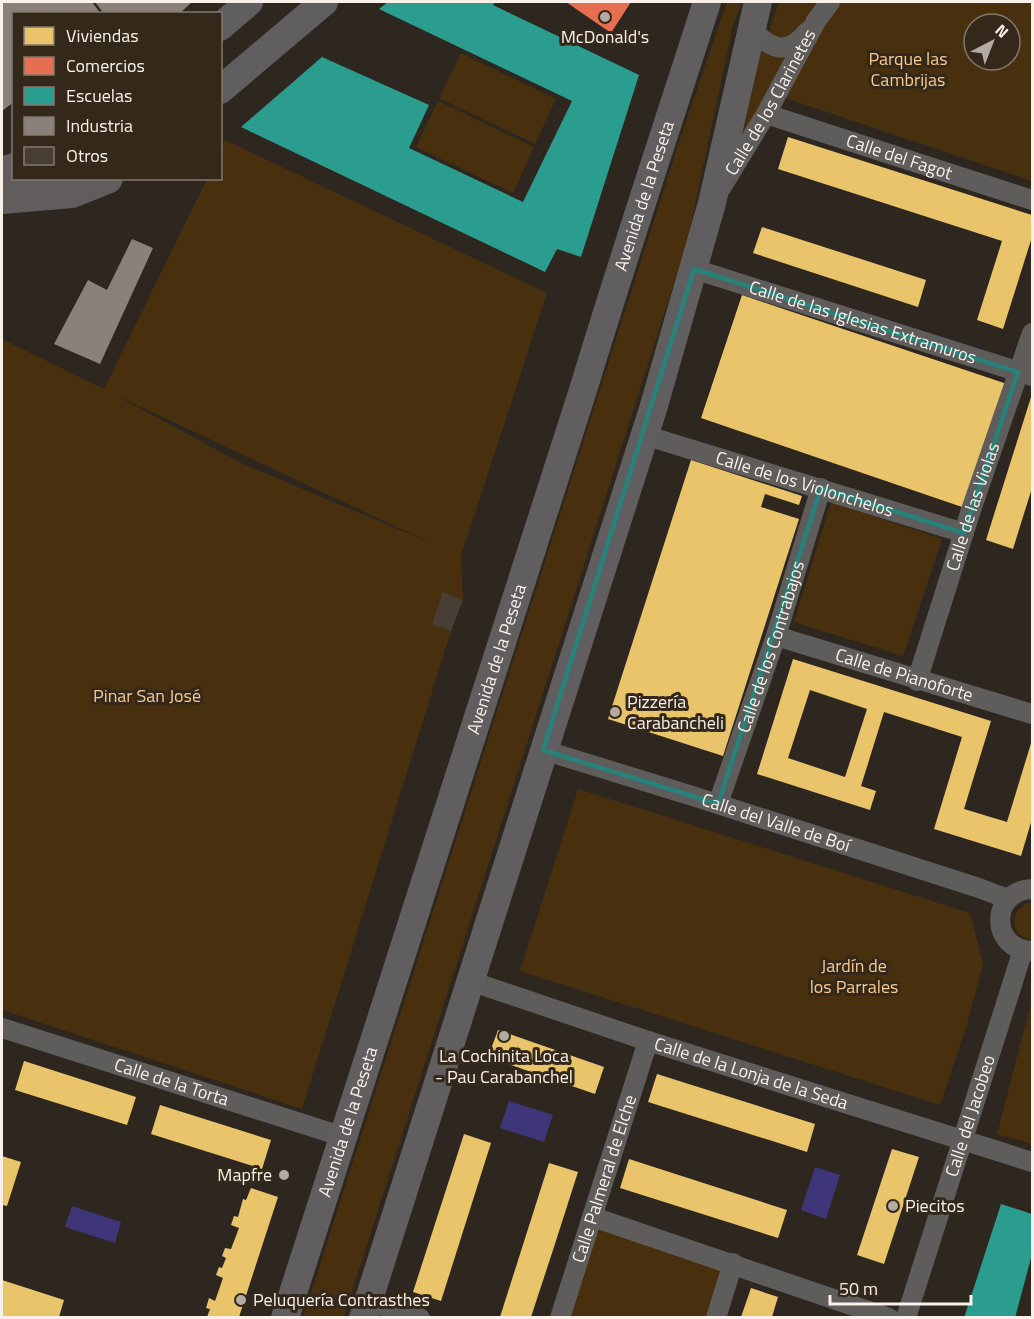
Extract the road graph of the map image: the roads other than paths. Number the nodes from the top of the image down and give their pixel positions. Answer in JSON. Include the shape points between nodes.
{"nodes":[{"id":1,"x":249,"y":2,"type":"edge"},
{"id":2,"x":324,"y":2,"type":"edge"},
{"id":3,"x":707,"y":2,"type":"edge"},
{"id":4,"x":758,"y":2,"type":"edge"},
{"id":5,"x":830,"y":2,"type":"edge"},
{"id":6,"x":816,"y":21,"type":"junction"},
{"id":7,"x":222,"y":25,"type":"edge"},
{"id":8,"x":751,"y":29,"type":"junction"},
{"id":9,"x":222,"y":88,"type":"edge"},
{"id":10,"x":766,"y":114,"type":"junction"},
{"id":11,"x":102,"y":180,"type":"edge"},
{"id":12,"x":2,"y":198,"type":"edge"},
{"id":13,"x":1032,"y":200,"type":"edge"},
{"id":14,"x":712,"y":203,"type":"junction"},
{"id":15,"x":694,"y":268,"type":"junction"},
{"id":16,"x":1032,"y":333,"type":"edge"},
{"id":17,"x":1025,"y":374,"type":"edge"},
{"id":18,"x":644,"y":435,"type":"junction"},
{"id":19,"x":821,"y":488,"type":"junction"},
{"id":20,"x":964,"y":533,"type":"junction"},
{"id":21,"x":776,"y":636,"type":"junction"},
{"id":22,"x":917,"y":681,"type":"junction"},
{"id":23,"x":1032,"y":714,"type":"edge"},
{"id":24,"x":543,"y":750,"type":"junction"},
{"id":25,"x":718,"y":804,"type":"junction"},
{"id":26,"x":1032,"y":890,"type":"edge"},
{"id":27,"x":1008,"y":900,"type":"junction"},
{"id":28,"x":1028,"y":951,"type":"edge"},
{"id":29,"x":470,"y":981,"type":"junction"},
{"id":30,"x":2,"y":1028,"type":"edge"},
{"id":31,"x":648,"y":1041,"type":"junction"},
{"id":32,"x":344,"y":1137,"type":"junction"},
{"id":33,"x":962,"y":1140,"type":"junction"},
{"id":34,"x":1032,"y":1162,"type":"edge"},
{"id":35,"x":593,"y":1217,"type":"junction"},
{"id":36,"x":733,"y":1263,"type":"junction"},
{"id":37,"x":366,"y":1309,"type":"edge"},
{"id":38,"x":285,"y":1317,"type":"edge"},
{"id":39,"x":420,"y":1317,"type":"edge"},
{"id":40,"x":560,"y":1317,"type":"edge"},
{"id":41,"x":716,"y":1317,"type":"edge"},
{"id":42,"x":889,"y":1317,"type":"edge"},
{"id":43,"x":906,"y":1317,"type":"edge"}],
"edges":[{"from":1,"to":7,"type":"street"},
{"from":2,"to":9,"type":"street"},
{"from":3,"to":32,"type":"street","name":"Avenida de la Peseta"},
{"from":4,"to":8,"type":"street"},
{"from":5,"to":6,"type":"street","name":"Calle de los Clarinetes"},
{"from":6,"to":8,"type":"street","via":[[789,48],[770,45]]},
{"from":6,"to":10,"type":"street","name":"Calle de los Clarinetes"},
{"from":8,"to":14,"type":"street"},
{"from":10,"to":13,"type":"street","name":"Calle del Fagot"},
{"from":10,"to":14,"type":"street","name":"Calle de los Clarinetes"},
{"from":11,"to":12,"type":"main road","via":[[72,192]]},
{"from":14,"to":15,"type":"street"},
{"from":15,"to":17,"type":"street","name":"Calle de las Iglesias Extramuros"},
{"from":15,"to":18,"type":"street"},
{"from":16,"to":17,"type":"street","name":"Calle de las Violas"},
{"from":17,"to":20,"type":"street","name":"Calle de las Violas"},
{"from":18,"to":19,"type":"street","name":"Calle de los Violonchelos"},
{"from":18,"to":24,"type":"street"},
{"from":19,"to":20,"type":"street","name":"Calle de los Violonchelos"},
{"from":19,"to":21,"type":"street","name":"Calle de los Contrabajos"},
{"from":20,"to":22,"type":"street","name":"Calle de las Violas"},
{"from":21,"to":22,"type":"street","name":"Calle de Pianoforte"},
{"from":21,"to":25,"type":"street","name":"Calle de los Contrabajos"},
{"from":22,"to":23,"type":"street","name":"Calle de Pianoforte"},
{"from":24,"to":25,"type":"street","name":"Calle del Valle de Boí"},
{"from":24,"to":29,"type":"street"},
{"from":25,"to":27,"type":"street","name":"Calle del Valle de Boí"},
{"from":26,"to":27,"type":"street","via":[[1015,893]]},
{"from":27,"to":28,"type":"street","via":[[1002,909],[1001,929],[1014,946]]},
{"from":28,"to":33,"type":"street","name":"Calle del Jacobeo"},
{"from":29,"to":31,"type":"street","name":"Calle de la Lonja de la Seda"},
{"from":29,"to":37,"type":"street"},
{"from":30,"to":32,"type":"street","name":"Calle de la Torta"},
{"from":31,"to":33,"type":"street","name":"Calle de la Lonja de la Seda"},
{"from":31,"to":35,"type":"street","name":"Calle Palmeral de Elche"},
{"from":32,"to":38,"type":"street","name":"Avenida de la Peseta"},
{"from":33,"to":34,"type":"street","name":"Calle de la Lonja de la Seda"},
{"from":33,"to":43,"type":"street","name":"Calle del Jacobeo"},
{"from":35,"to":36,"type":"street"},
{"from":35,"to":40,"type":"street","name":"Calle Palmeral de Elche"},
{"from":36,"to":41,"type":"street"},
{"from":36,"to":42,"type":"street"},
{"from":37,"to":39,"type":"street"}]}
